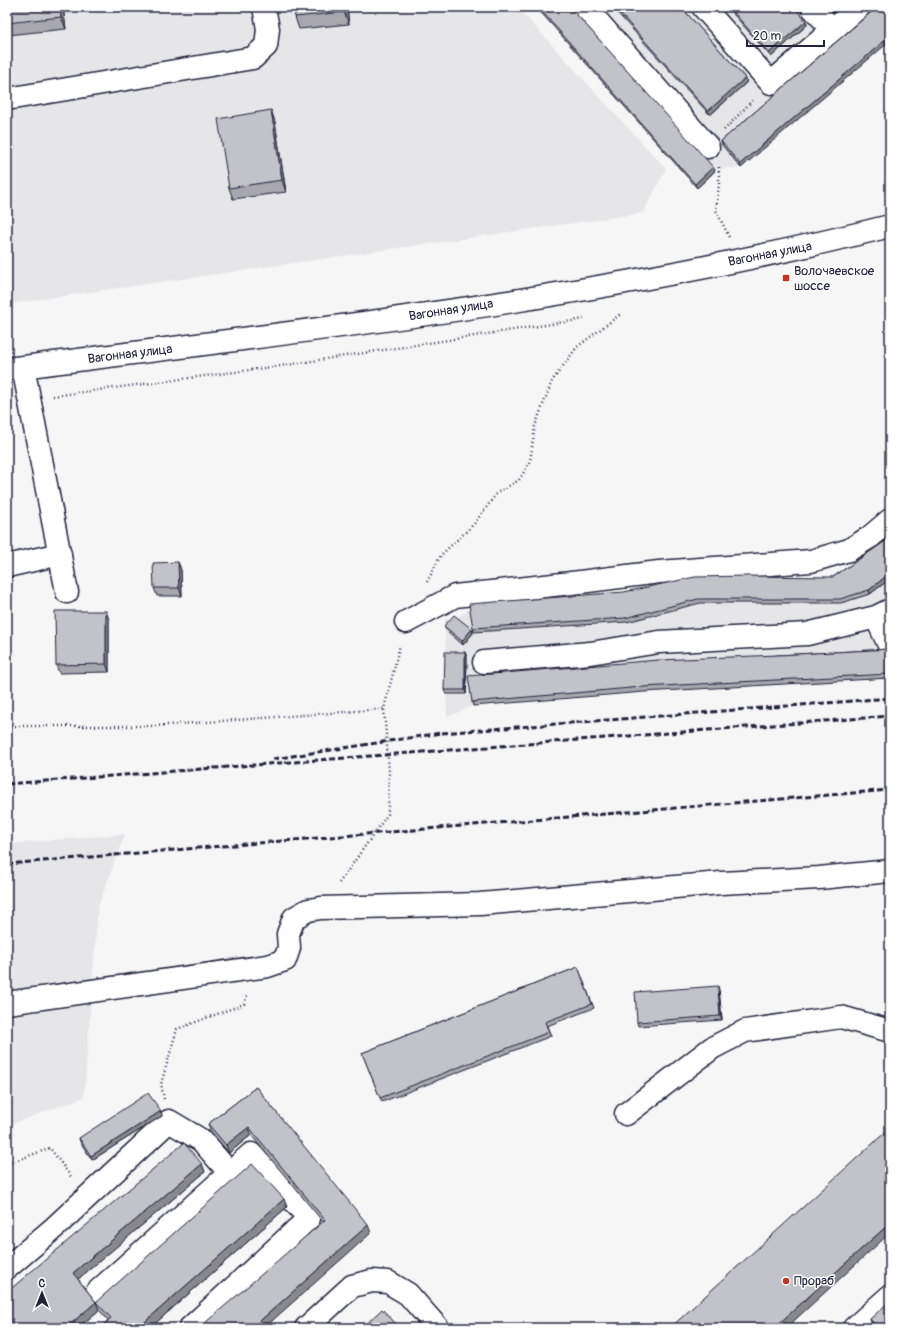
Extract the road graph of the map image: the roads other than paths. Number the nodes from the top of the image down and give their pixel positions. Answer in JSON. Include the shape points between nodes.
{"nodes":[{"id":1,"x":264,"y":7,"type":"edge"},
{"id":2,"x":585,"y":7,"type":"edge"},
{"id":3,"x":703,"y":7,"type":"edge"},
{"id":4,"x":812,"y":7,"type":"edge"},
{"id":5,"x":860,"y":7,"type":"edge"},
{"id":6,"x":833,"y":30,"type":"junction"},
{"id":7,"x":7,"y":99,"type":"edge"},
{"id":8,"x":708,"y":147,"type":"road end"},
{"id":9,"x":890,"y":226,"type":"edge"},
{"id":10,"x":15,"y":368,"type":"edge"},
{"id":11,"x":890,"y":520,"type":"edge"},
{"id":12,"x":60,"y":554,"type":"junction"},
{"id":13,"x":7,"y":566,"type":"edge"},
{"id":14,"x":67,"y":592,"type":"dead end"},
{"id":15,"x":883,"y":614,"type":"edge"},
{"id":16,"x":406,"y":622,"type":"road end"},
{"id":17,"x":890,"y":648,"type":"edge"},
{"id":18,"x":484,"y":662,"type":"dead end"},
{"id":19,"x":890,"y":870,"type":"edge"},
{"id":20,"x":7,"y":1004,"type":"edge"},
{"id":21,"x":890,"y":1031,"type":"edge"},
{"id":22,"x":626,"y":1114,"type":"dead end"},
{"id":23,"x":230,"y":1172,"type":"junction"},
{"id":24,"x":7,"y":1268,"type":"edge"},
{"id":25,"x":97,"y":1292,"type":"dead end"},
{"id":26,"x":890,"y":1296,"type":"edge"},
{"id":27,"x":190,"y":1328,"type":"edge"},
{"id":28,"x":306,"y":1328,"type":"edge"},
{"id":29,"x":438,"y":1328,"type":"edge"},
{"id":30,"x":854,"y":1328,"type":"edge"}],
"edges":[{"from":1,"to":7,"type":"street","via":[[268,30],[266,46],[253,58]]},
{"from":2,"to":8,"type":"street"},
{"from":3,"to":6,"type":"street","via":[[771,83]]},
{"from":4,"to":6,"type":"street"},
{"from":5,"to":6,"type":"street"},
{"from":9,"to":10,"type":"street","name":"Вагонная улица","via":[[812,245],[622,283],[358,324]]},
{"from":10,"to":12,"type":"street","via":[[29,399]]},
{"from":11,"to":16,"type":"street","via":[[849,550],[811,561],[659,572],[455,596]]},
{"from":12,"to":13,"type":"street"},
{"from":12,"to":14,"type":"street"},
{"from":15,"to":17,"type":"street"},
{"from":15,"to":18,"type":"street","via":[[807,634],[659,642],[590,653]]},
{"from":19,"to":20,"type":"street","via":[[820,878],[480,904],[321,908],[308,910],[294,918],[288,934],[289,948],[285,960],[268,966]]},
{"from":21,"to":22,"type":"street","via":[[841,1017],[745,1031],[712,1048]]},
{"from":23,"to":24,"type":"street","via":[[201,1140],[169,1121]]},
{"from":23,"to":25,"type":"street"},
{"from":23,"to":27,"type":"street","via":[[251,1154],[309,1218]]},
{"from":26,"to":30,"type":"street"},
{"from":28,"to":29,"type":"street","via":[[352,1286],[372,1281],[388,1282],[408,1294]]}]}
